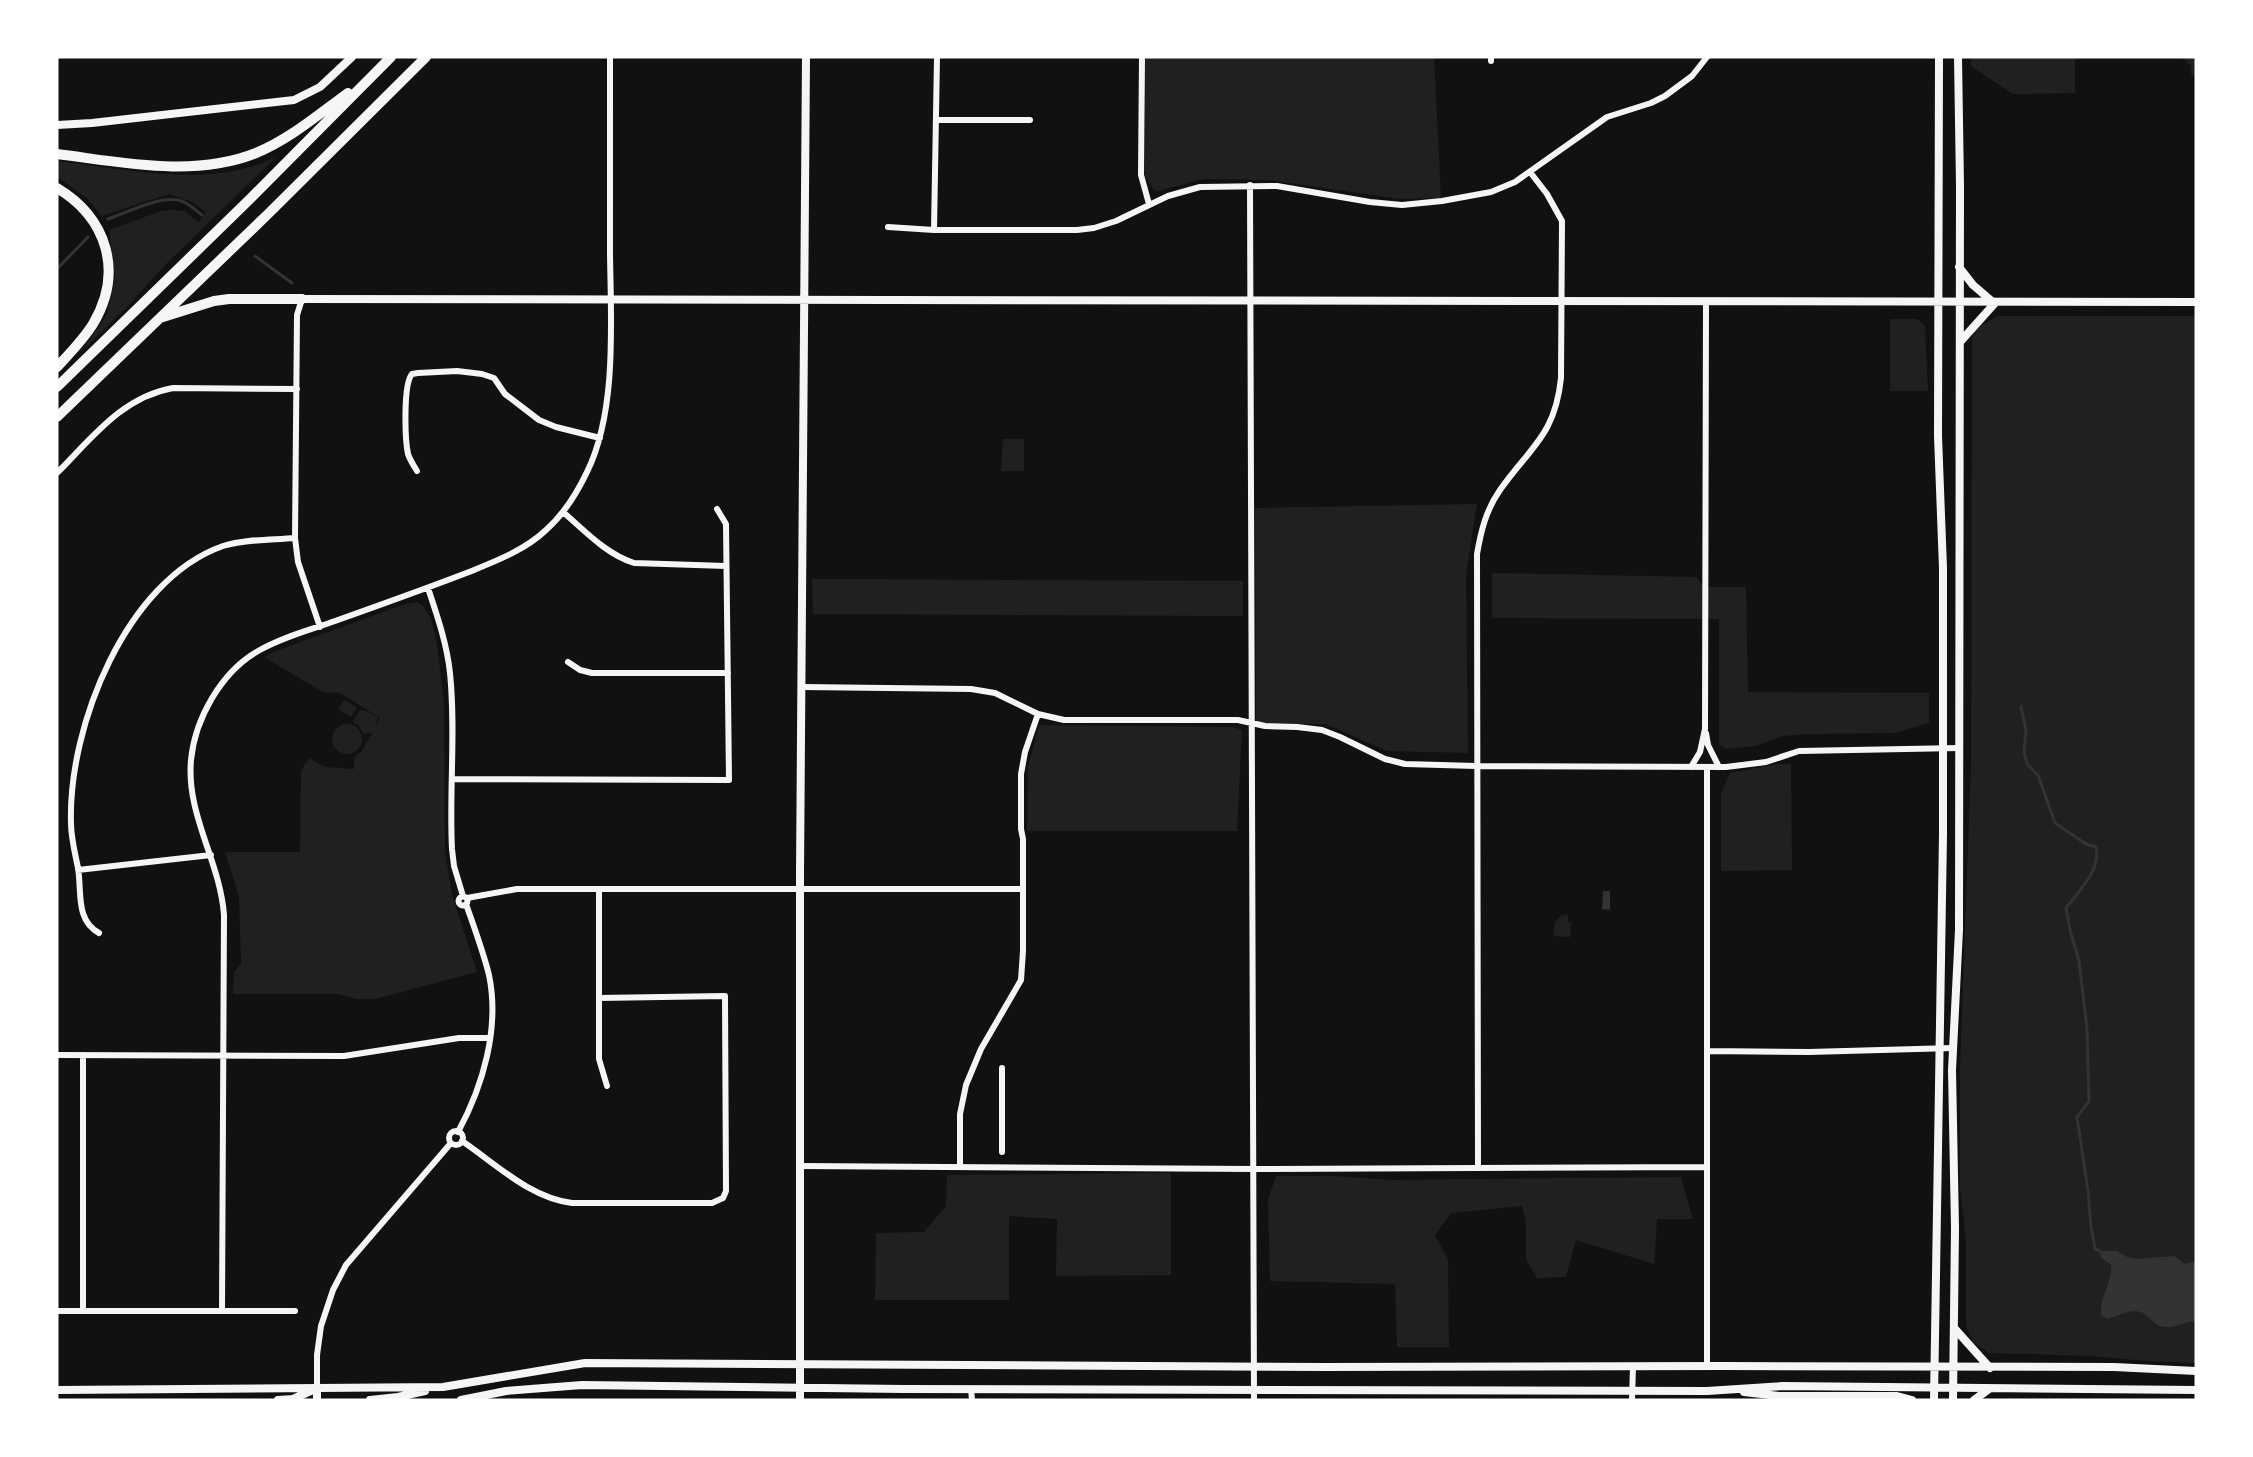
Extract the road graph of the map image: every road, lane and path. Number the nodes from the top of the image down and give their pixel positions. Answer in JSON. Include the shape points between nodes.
{"nodes":[{"id":1,"x":352,"y":57,"type":"edge"},
{"id":2,"x":391,"y":57,"type":"edge"},
{"id":3,"x":426,"y":57,"type":"edge"},
{"id":4,"x":610,"y":57,"type":"edge"},
{"id":5,"x":806,"y":57,"type":"edge"},
{"id":6,"x":937,"y":57,"type":"edge"},
{"id":7,"x":1142,"y":57,"type":"edge"},
{"id":8,"x":1707,"y":57,"type":"edge"},
{"id":9,"x":1939,"y":57,"type":"edge"},
{"id":10,"x":1958,"y":57,"type":"edge"},
{"id":11,"x":377,"y":71,"type":"junction"},
{"id":12,"x":936,"y":120,"type":"junction"},
{"id":13,"x":1030,"y":120,"type":"dead end"},
{"id":14,"x":57,"y":124,"type":"edge"},
{"id":15,"x":57,"y":154,"type":"edge"},
{"id":16,"x":1530,"y":172,"type":"junction"},
{"id":17,"x":1250,"y":185,"type":"junction"},
{"id":18,"x":57,"y":188,"type":"edge"},
{"id":19,"x":1149,"y":204,"type":"junction"},
{"id":20,"x":888,"y":227,"type":"dead end"},
{"id":21,"x":934,"y":230,"type":"junction"},
{"id":22,"x":1959,"y":267,"type":"junction"},
{"id":23,"x":302,"y":299,"type":"junction"},
{"id":24,"x":610,"y":299,"type":"junction"},
{"id":25,"x":805,"y":299,"type":"junction"},
{"id":26,"x":1251,"y":301,"type":"junction"},
{"id":27,"x":1562,"y":302,"type":"junction"},
{"id":28,"x":1706,"y":302,"type":"junction"},
{"id":29,"x":2196,"y":302,"type":"edge"},
{"id":30,"x":1938,"y":303,"type":"junction"},
{"id":31,"x":1959,"y":303,"type":"junction"},
{"id":32,"x":1995,"y":303,"type":"junction"},
{"id":33,"x":160,"y":318,"type":"junction"},
{"id":34,"x":1959,"y":343,"type":"junction"},
{"id":35,"x":57,"y":366,"type":"edge"},
{"id":36,"x":57,"y":387,"type":"edge"},
{"id":37,"x":297,"y":389,"type":"junction"},
{"id":38,"x":57,"y":417,"type":"edge"},
{"id":39,"x":600,"y":438,"type":"junction"},
{"id":40,"x":417,"y":471,"type":"dead end"},
{"id":41,"x":57,"y":472,"type":"edge"},
{"id":42,"x":717,"y":509,"type":"dead end"},
{"id":43,"x":563,"y":512,"type":"junction"},
{"id":44,"x":296,"y":538,"type":"junction"},
{"id":45,"x":726,"y":566,"type":"junction"},
{"id":46,"x":428,"y":588,"type":"junction"},
{"id":47,"x":320,"y":627,"type":"junction"},
{"id":48,"x":568,"y":662,"type":"dead end"},
{"id":49,"x":728,"y":674,"type":"junction"},
{"id":50,"x":802,"y":687,"type":"junction"},
{"id":51,"x":1038,"y":714,"type":"junction"},
{"id":52,"x":1252,"y":724,"type":"junction"},
{"id":53,"x":1705,"y":729,"type":"junction"},
{"id":54,"x":1943,"y":748,"type":"junction"},
{"id":55,"x":1959,"y":748,"type":"junction"},
{"id":56,"x":1476,"y":766,"type":"junction"},
{"id":57,"x":1691,"y":767,"type":"junction"},
{"id":58,"x":1707,"y":767,"type":"junction"},
{"id":59,"x":1719,"y":767,"type":"junction"},
{"id":60,"x":452,"y":779,"type":"junction"},
{"id":61,"x":210,"y":855,"type":"junction"},
{"id":62,"x":78,"y":870,"type":"junction"},
{"id":63,"x":800,"y":888,"type":"junction"},
{"id":64,"x":1023,"y":889,"type":"junction"},
{"id":65,"x":599,"y":890,"type":"junction"},
{"id":66,"x":465,"y":899,"type":"junction"},
{"id":67,"x":99,"y":933,"type":"dead end"},
{"id":68,"x":599,"y":998,"type":"junction"},
{"id":69,"x":489,"y":1038,"type":"junction"},
{"id":70,"x":1939,"y":1048,"type":"junction"},
{"id":71,"x":1953,"y":1048,"type":"junction"},
{"id":72,"x":1707,"y":1051,"type":"junction"},
{"id":73,"x":57,"y":1055,"type":"edge"},
{"id":74,"x":83,"y":1055,"type":"junction"},
{"id":75,"x":224,"y":1055,"type":"junction"},
{"id":76,"x":1002,"y":1068,"type":"dead end"},
{"id":77,"x":607,"y":1086,"type":"dead end"},
{"id":78,"x":458,"y":1132,"type":"junction"},
{"id":79,"x":462,"y":1141,"type":"junction"},
{"id":80,"x":451,"y":1143,"type":"junction"},
{"id":81,"x":1002,"y":1152,"type":"dead end"},
{"id":82,"x":800,"y":1166,"type":"junction"},
{"id":83,"x":960,"y":1167,"type":"junction"},
{"id":84,"x":1707,"y":1167,"type":"junction"},
{"id":85,"x":1478,"y":1168,"type":"junction"},
{"id":86,"x":1254,"y":1169,"type":"junction"},
{"id":87,"x":57,"y":1311,"type":"edge"},
{"id":88,"x":83,"y":1311,"type":"junction"},
{"id":89,"x":222,"y":1311,"type":"junction"},
{"id":90,"x":295,"y":1311,"type":"dead end"},
{"id":91,"x":1955,"y":1329,"type":"junction"},
{"id":92,"x":800,"y":1363,"type":"junction"},
{"id":93,"x":1254,"y":1366,"type":"junction"},
{"id":94,"x":1633,"y":1366,"type":"junction"},
{"id":95,"x":1707,"y":1366,"type":"junction"},
{"id":96,"x":1935,"y":1367,"type":"junction"},
{"id":97,"x":1954,"y":1367,"type":"junction"},
{"id":98,"x":1990,"y":1368,"type":"junction"},
{"id":99,"x":2196,"y":1371,"type":"edge"},
{"id":100,"x":443,"y":1387,"type":"junction"},
{"id":101,"x":800,"y":1387,"type":"junction"},
{"id":102,"x":317,"y":1388,"type":"junction"},
{"id":103,"x":1935,"y":1388,"type":"junction"},
{"id":104,"x":1954,"y":1388,"type":"junction"},
{"id":105,"x":971,"y":1389,"type":"junction"},
{"id":106,"x":1989,"y":1389,"type":"junction"},
{"id":107,"x":57,"y":1390,"type":"edge"},
{"id":108,"x":1254,"y":1390,"type":"junction"},
{"id":109,"x":1729,"y":1390,"type":"junction"},
{"id":110,"x":2196,"y":1390,"type":"edge"},
{"id":111,"x":1632,"y":1395,"type":"edge"},
{"id":112,"x":278,"y":1400,"type":"edge"},
{"id":113,"x":317,"y":1400,"type":"edge"},
{"id":114,"x":370,"y":1400,"type":"edge"},
{"id":115,"x":461,"y":1400,"type":"edge"},
{"id":116,"x":800,"y":1400,"type":"edge"},
{"id":117,"x":972,"y":1400,"type":"edge"},
{"id":118,"x":1254,"y":1400,"type":"edge"},
{"id":119,"x":1912,"y":1400,"type":"edge"},
{"id":120,"x":1934,"y":1400,"type":"edge"},
{"id":121,"x":1953,"y":1400,"type":"edge"},
{"id":122,"x":1974,"y":1400,"type":"edge"}],
"edges":[{"from":1,"to":14,"type":"street","via":[[320,87],[294,100]]},
{"from":2,"to":11,"type":"highway"},
{"from":3,"to":33,"type":"highway"},
{"from":4,"to":24,"type":"street"},
{"from":5,"to":25,"type":"main road"},
{"from":6,"to":12,"type":"street"},
{"from":7,"to":19,"type":"street","via":[[1141,175]]},
{"from":8,"to":16,"type":"street","via":[[1692,76],[1665,96],[1606,117]]},
{"from":9,"to":30,"type":"main road"},
{"from":10,"to":22,"type":"main road"},
{"from":11,"to":15,"type":"highway","via":[[300,128],[244,157],[207,165],[166,166]]},
{"from":11,"to":36,"type":"highway"},
{"from":12,"to":13,"type":"street"},
{"from":12,"to":21,"type":"street"},
{"from":16,"to":17,"type":"street","via":[[1491,192],[1413,205]]},
{"from":16,"to":27,"type":"street","via":[[1562,221]]},
{"from":17,"to":19,"type":"street","via":[[1200,187]]},
{"from":17,"to":26,"type":"street"},
{"from":18,"to":35,"type":"highway","via":[[83,206],[94,220],[107,255],[108,273],[107,290],[93,323]]},
{"from":19,"to":21,"type":"street","via":[[1094,228]]},
{"from":20,"to":21,"type":"street"},
{"from":22,"to":31,"type":"main road"},
{"from":22,"to":32,"type":"main road"},
{"from":23,"to":24,"type":"main road"},
{"from":23,"to":33,"type":"highway","via":[[214,301]]},
{"from":23,"to":37,"type":"street","via":[[298,309]]},
{"from":24,"to":25,"type":"main road"},
{"from":24,"to":39,"type":"street","via":[[608,388]]},
{"from":25,"to":26,"type":"main road"},
{"from":25,"to":50,"type":"main road"},
{"from":26,"to":27,"type":"main road"},
{"from":26,"to":52,"type":"street"},
{"from":27,"to":28,"type":"main road"},
{"from":27,"to":56,"type":"street","via":[[1561,378],[1554,413],[1535,448],[1501,489],[1481,529],[1477,554]]},
{"from":28,"to":30,"type":"main road"},
{"from":28,"to":53,"type":"street"},
{"from":29,"to":32,"type":"main road"},
{"from":30,"to":31,"type":"main road"},
{"from":30,"to":54,"type":"main road"},
{"from":31,"to":32,"type":"main road"},
{"from":31,"to":34,"type":"main road"},
{"from":32,"to":34,"type":"main road"},
{"from":33,"to":38,"type":"highway"},
{"from":34,"to":55,"type":"main road"},
{"from":37,"to":41,"type":"street","via":[[156,391],[120,410]]},
{"from":37,"to":44,"type":"street"},
{"from":39,"to":40,"type":"street","via":[[539,420],[505,394],[494,378],[457,371],[412,374],[406,384],[406,441]]},
{"from":39,"to":43,"type":"street","via":[[585,475]]},
{"from":42,"to":45,"type":"street","via":[[726,524]]},
{"from":43,"to":45,"type":"street","via":[[610,552],[628,561]]},
{"from":43,"to":46,"type":"street","via":[[524,546]]},
{"from":44,"to":47,"type":"street","via":[[298,562]]},
{"from":44,"to":62,"type":"street","via":[[239,542],[201,557],[172,578],[143,607],[126,632],[96,690],[77,760],[71,822]]},
{"from":45,"to":49,"type":"street"},
{"from":46,"to":47,"type":"street"},
{"from":46,"to":60,"type":"street","via":[[450,670]]},
{"from":47,"to":61,"type":"street","via":[[258,651],[233,672],[209,704],[191,764],[195,809]]},
{"from":48,"to":49,"type":"street","via":[[592,673]]},
{"from":49,"to":60,"type":"street","via":[[729,780]]},
{"from":50,"to":51,"type":"street","via":[[970,689],[995,693]]},
{"from":50,"to":63,"type":"main road"},
{"from":51,"to":52,"type":"street","via":[[1065,720],[1238,720]]},
{"from":51,"to":64,"type":"street","via":[[1024,752],[1021,774]]},
{"from":52,"to":56,"type":"street","via":[[1322,730],[1405,764]]},
{"from":52,"to":86,"type":"street"},
{"from":53,"to":57,"type":"street","via":[[1700,752]]},
{"from":53,"to":59,"type":"street"},
{"from":54,"to":55,"type":"street"},
{"from":54,"to":59,"type":"street","via":[[1799,751],[1766,762]]},
{"from":54,"to":70,"type":"main road"},
{"from":55,"to":71,"type":"main road","via":[[1959,930]]},
{"from":56,"to":57,"type":"street"},
{"from":56,"to":85,"type":"street"},
{"from":57,"to":58,"type":"street"},
{"from":58,"to":59,"type":"street"},
{"from":58,"to":72,"type":"street"},
{"from":60,"to":66,"type":"street","via":[[452,849]]},
{"from":61,"to":62,"type":"street"},
{"from":61,"to":75,"type":"street","via":[[220,883],[224,915]]},
{"from":62,"to":67,"type":"street","via":[[81,906],[90,928]]},
{"from":63,"to":64,"type":"street"},
{"from":63,"to":65,"type":"street"},
{"from":63,"to":82,"type":"main road"},
{"from":64,"to":83,"type":"street","via":[[1021,980],[981,1049],[966,1085],[960,1114]]},
{"from":65,"to":66,"type":"street","via":[[517,889]]},
{"from":65,"to":68,"type":"street"},
{"from":66,"to":69,"type":"street","via":[[489,976]]},
{"from":68,"to":77,"type":"street","via":[[599,1059]]},
{"from":68,"to":79,"type":"street","via":[[725,996],[723,1198],[712,1203],[559,1202],[539,1194]]},
{"from":69,"to":75,"type":"street","via":[[459,1038],[344,1056]]},
{"from":69,"to":78,"type":"street","via":[[475,1102]]},
{"from":70,"to":71,"type":"street"},
{"from":70,"to":72,"type":"street"},
{"from":70,"to":96,"type":"main road"},
{"from":71,"to":91,"type":"main road"},
{"from":72,"to":84,"type":"street"},
{"from":73,"to":74,"type":"street"},
{"from":74,"to":75,"type":"street"},
{"from":74,"to":88,"type":"street"},
{"from":75,"to":89,"type":"street"},
{"from":76,"to":81,"type":"street"},
{"from":78,"to":79,"type":"street"},
{"from":78,"to":80,"type":"street","via":[[451,1134]]},
{"from":79,"to":80,"type":"street"},
{"from":80,"to":102,"type":"street","via":[[346,1265],[321,1326]]},
{"from":82,"to":83,"type":"street"},
{"from":82,"to":92,"type":"main road"},
{"from":83,"to":86,"type":"street"},
{"from":84,"to":85,"type":"street"},
{"from":84,"to":95,"type":"street"},
{"from":85,"to":86,"type":"street"},
{"from":86,"to":93,"type":"street"},
{"from":87,"to":88,"type":"street"},
{"from":88,"to":89,"type":"street"},
{"from":89,"to":90,"type":"street"},
{"from":91,"to":97,"type":"main road"},
{"from":91,"to":98,"type":"main road"},
{"from":92,"to":93,"type":"main road"},
{"from":92,"to":100,"type":"main road","via":[[585,1363]]},
{"from":92,"to":101,"type":"main road"},
{"from":93,"to":94,"type":"main road"},
{"from":93,"to":108,"type":"street"},
{"from":94,"to":95,"type":"main road"},
{"from":94,"to":111,"type":"street"},
{"from":95,"to":96,"type":"main road"},
{"from":96,"to":97,"type":"main road"},
{"from":96,"to":103,"type":"main road"},
{"from":97,"to":98,"type":"main road"},
{"from":97,"to":104,"type":"main road"},
{"from":98,"to":99,"type":"main road"},
{"from":100,"to":102,"type":"main road"},
{"from":100,"to":114,"type":"main road"},
{"from":101,"to":105,"type":"main road"},
{"from":101,"to":115,"type":"main road","via":[[582,1385],[506,1391]]},
{"from":101,"to":116,"type":"main road"},
{"from":102,"to":107,"type":"main road"},
{"from":102,"to":112,"type":"main road","via":[[292,1399]]},
{"from":102,"to":113,"type":"street"},
{"from":103,"to":104,"type":"main road"},
{"from":103,"to":109,"type":"main road","via":[[1783,1386]]},
{"from":103,"to":120,"type":"main road"},
{"from":104,"to":106,"type":"main road"},
{"from":104,"to":121,"type":"main road"},
{"from":105,"to":108,"type":"main road"},
{"from":105,"to":117,"type":"street"},
{"from":106,"to":110,"type":"main road"},
{"from":106,"to":122,"type":"main road"},
{"from":108,"to":111,"type":"main road"},
{"from":108,"to":118,"type":"street"},
{"from":109,"to":111,"type":"main road"},
{"from":109,"to":119,"type":"main road","via":[[1779,1396],[1897,1396]]}]}
